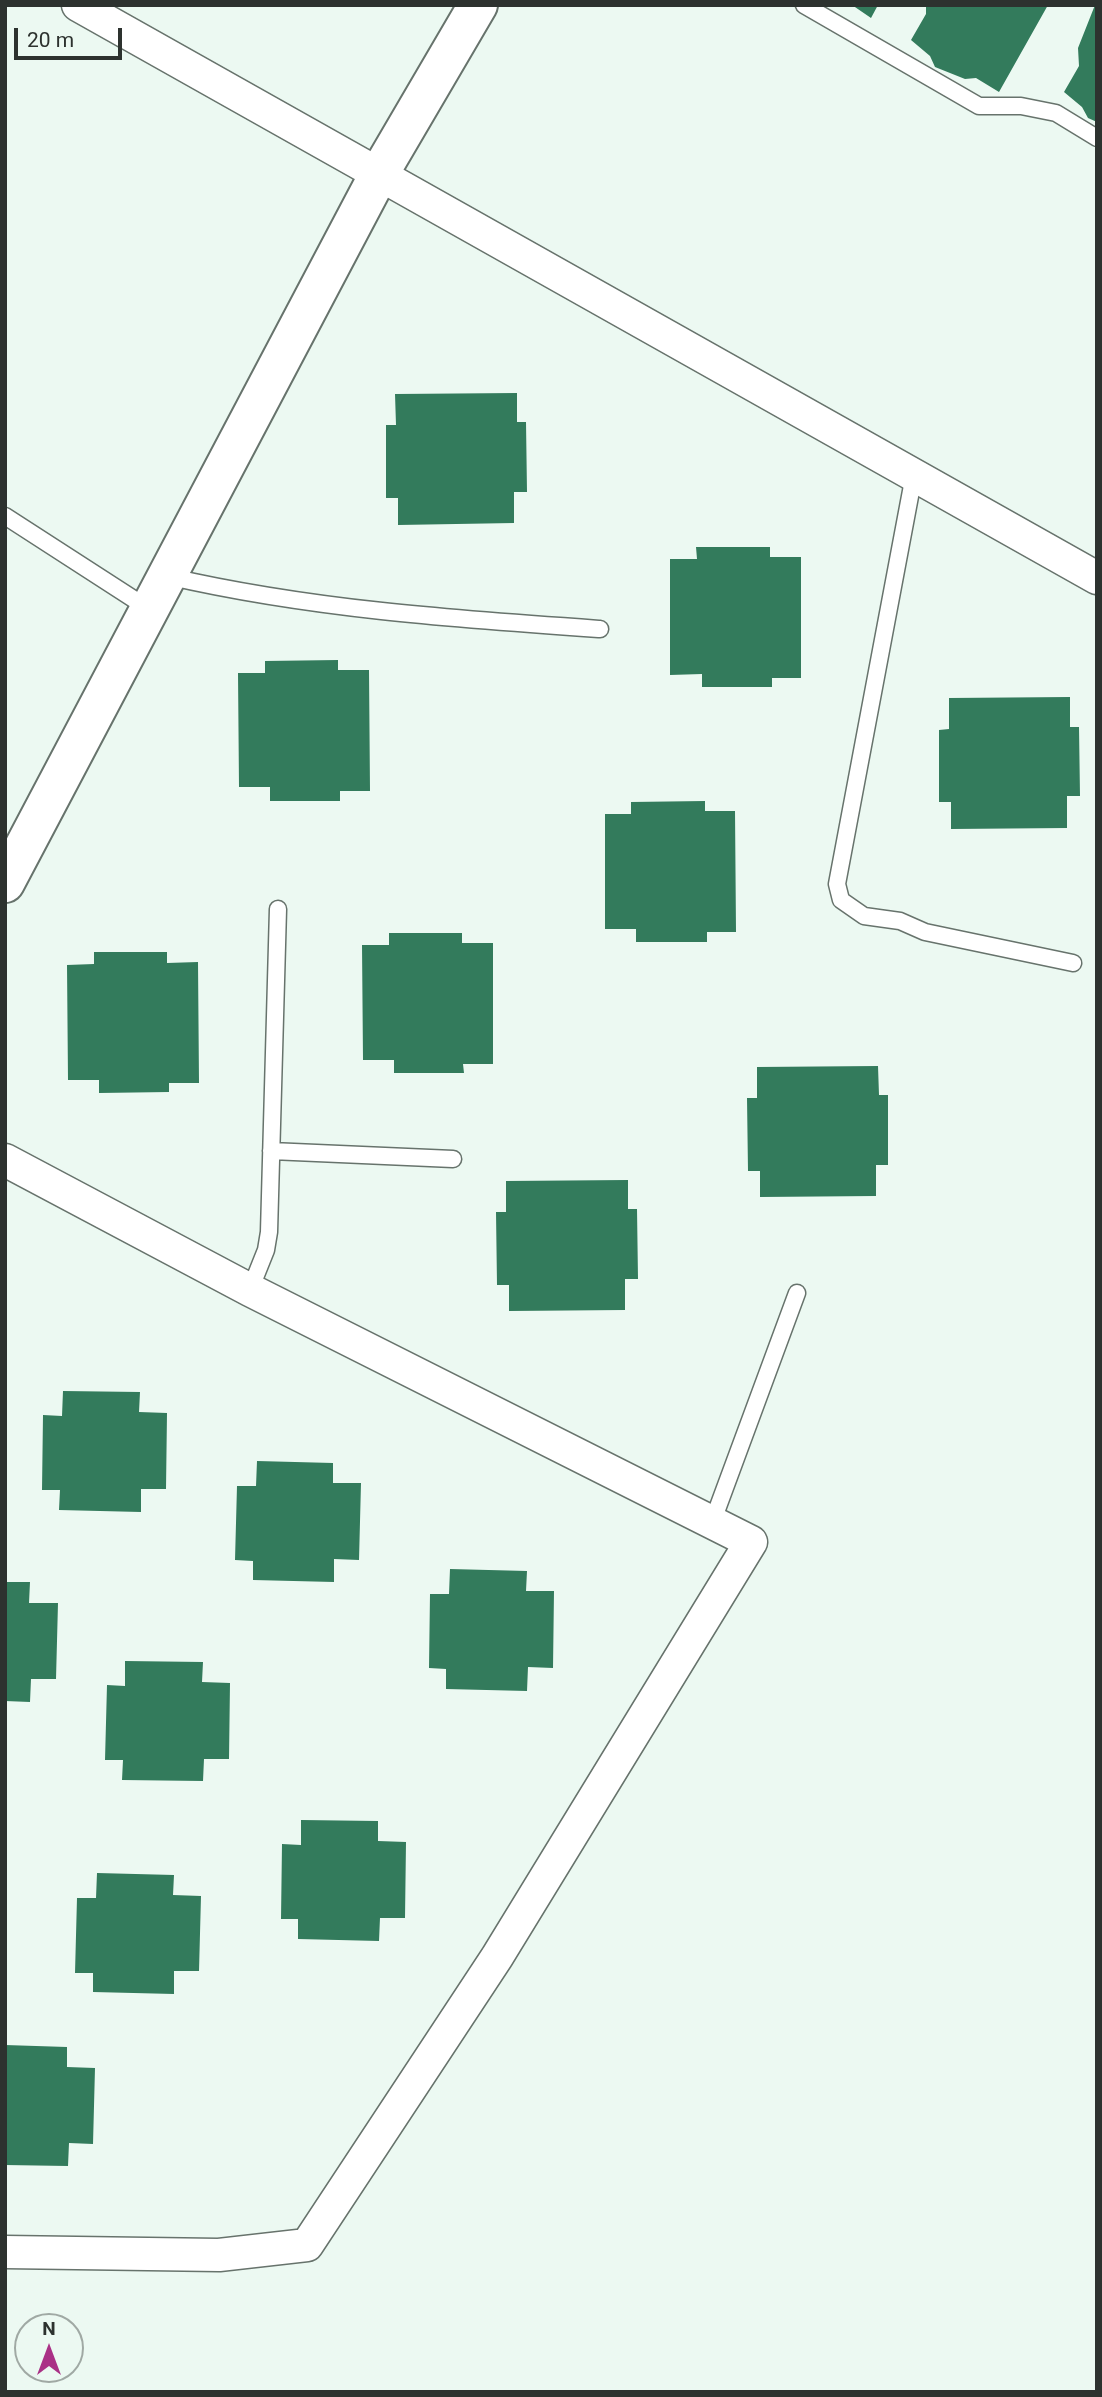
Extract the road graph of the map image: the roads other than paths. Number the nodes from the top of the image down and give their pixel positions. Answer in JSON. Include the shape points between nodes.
{"nodes":[{"id":1,"x":78,"y":5,"type":"edge"},
{"id":2,"x":478,"y":5,"type":"edge"},
{"id":3,"x":804,"y":5,"type":"edge"},
{"id":4,"x":1097,"y":138,"type":"edge"},
{"id":5,"x":379,"y":174,"type":"junction"},
{"id":6,"x":914,"y":475,"type":"junction"},
{"id":7,"x":5,"y":516,"type":"edge"},
{"id":8,"x":167,"y":576,"type":"junction"},
{"id":9,"x":1097,"y":578,"type":"edge"},
{"id":10,"x":149,"y":609,"type":"junction"},
{"id":11,"x":600,"y":629,"type":"dead end"},
{"id":12,"x":5,"y":883,"type":"edge"},
{"id":13,"x":278,"y":909,"type":"dead end"},
{"id":14,"x":1073,"y":963,"type":"dead end"},
{"id":15,"x":271,"y":1152,"type":"junction"},
{"id":16,"x":453,"y":1159,"type":"dead end"},
{"id":17,"x":5,"y":1160,"type":"edge"},
{"id":18,"x":250,"y":1290,"type":"junction"},
{"id":19,"x":797,"y":1293,"type":"dead end"},
{"id":20,"x":712,"y":1523,"type":"junction"},
{"id":21,"x":5,"y":2252,"type":"edge"}],
"edges":[{"from":1,"to":5,"type":"street"},
{"from":2,"to":5,"type":"street"},
{"from":3,"to":4,"type":"lane","via":[[979,106],[1021,106],[1056,113]]},
{"from":5,"to":6,"type":"street"},
{"from":5,"to":8,"type":"street"},
{"from":6,"to":9,"type":"street"},
{"from":6,"to":14,"type":"lane","via":[[837,884],[841,900],[864,916]]},
{"from":7,"to":10,"type":"lane"},
{"from":8,"to":10,"type":"street"},
{"from":8,"to":11,"type":"lane","via":[[232,591],[421,617]]},
{"from":10,"to":12,"type":"street","via":[[20,842]]},
{"from":13,"to":15,"type":"lane"},
{"from":15,"to":16,"type":"lane"},
{"from":15,"to":18,"type":"lane","via":[[269,1231]]},
{"from":17,"to":18,"type":"street"},
{"from":18,"to":20,"type":"street"},
{"from":19,"to":20,"type":"lane"},
{"from":20,"to":21,"type":"street","via":[[751,1542],[497,1957],[307,2245],[219,2255]]}]}
